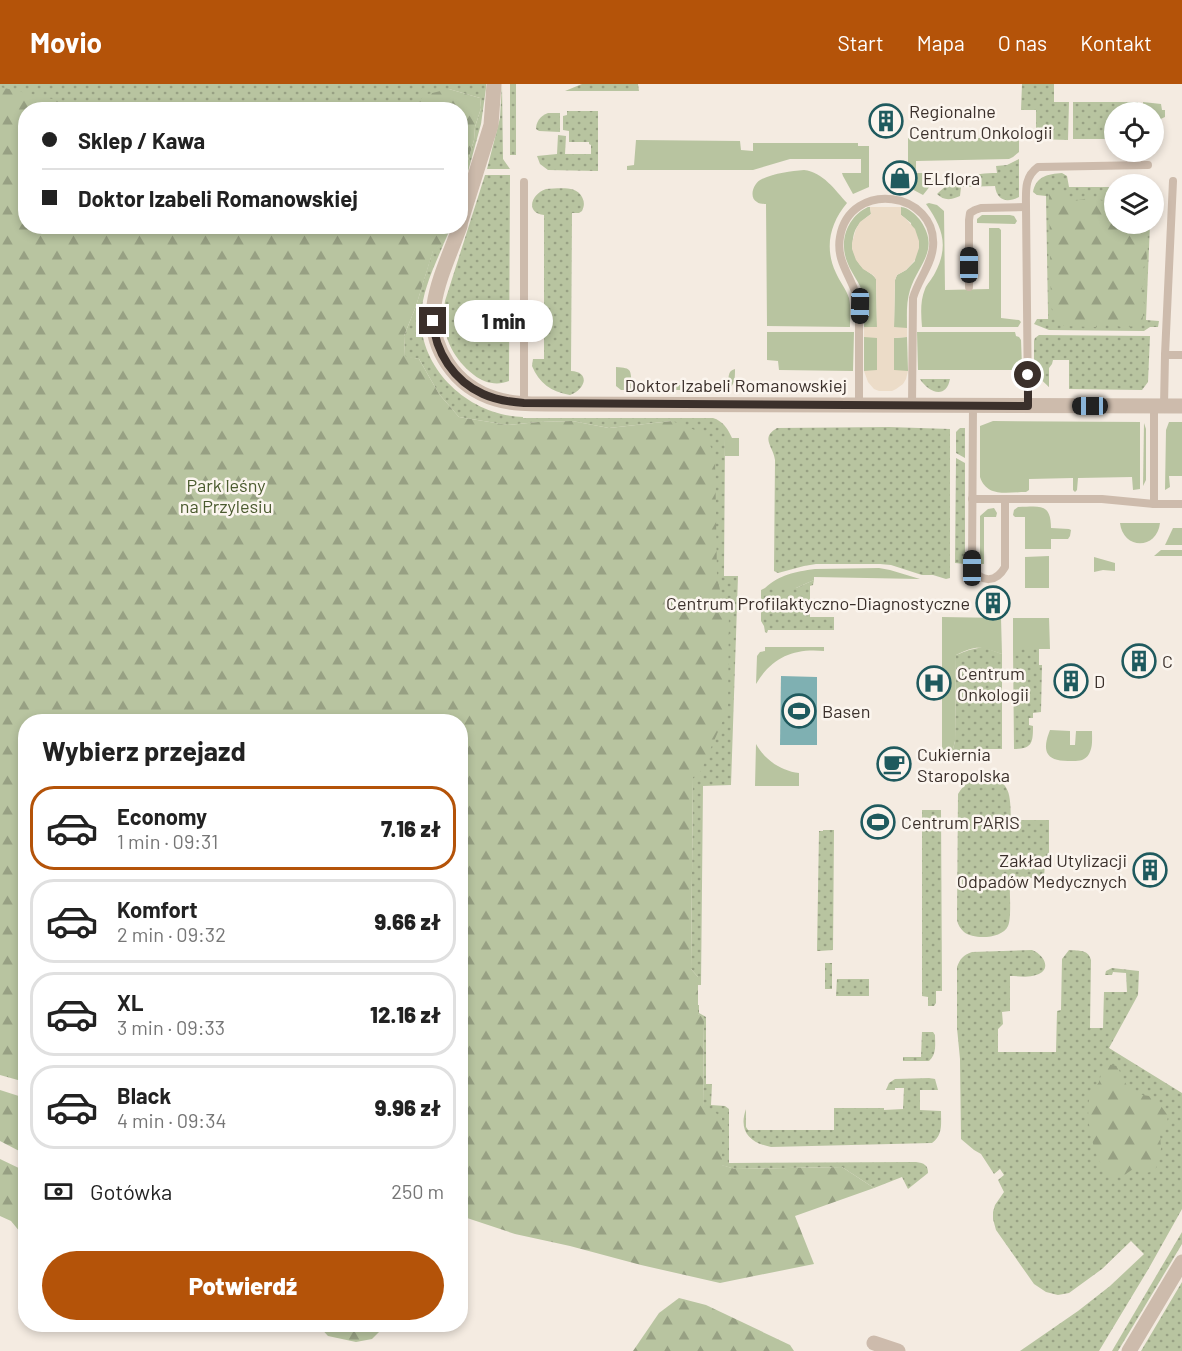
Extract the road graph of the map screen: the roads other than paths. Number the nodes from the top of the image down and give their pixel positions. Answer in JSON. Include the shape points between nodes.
{"nodes":[{"id":1,"x":494,"y":84,"type":"edge"},
{"id":2,"x":1148,"y":165,"type":"dead end"},
{"id":3,"x":1173,"y":181,"type":"dead end"},
{"id":4,"x":524,"y":182,"type":"dead end"},
{"id":5,"x":468,"y":199,"type":"edge"},
{"id":6,"x":1026,"y":207,"type":"junction"},
{"id":7,"x":457,"y":234,"type":"edge"},
{"id":8,"x":969,"y":288,"type":"dead end"},
{"id":9,"x":1166,"y":355,"type":"junction"},
{"id":10,"x":1182,"y":355,"type":"edge"},
{"id":11,"x":524,"y":403,"type":"junction"},
{"id":12,"x":859,"y":405,"type":"junction"},
{"id":13,"x":912,"y":405,"type":"junction"},
{"id":14,"x":973,"y":405,"type":"junction"},
{"id":15,"x":1028,"y":406,"type":"junction"},
{"id":16,"x":1159,"y":406,"type":"junction"},
{"id":17,"x":1182,"y":406,"type":"edge"},
{"id":18,"x":972,"y":499,"type":"junction"},
{"id":19,"x":1005,"y":499,"type":"junction"},
{"id":20,"x":1154,"y":504,"type":"junction"},
{"id":21,"x":1182,"y":504,"type":"edge"},
{"id":22,"x":1182,"y":1262,"type":"edge"},
{"id":23,"x":874,"y":1342,"type":"dead end"},
{"id":24,"x":898,"y":1351,"type":"edge"},
{"id":25,"x":1129,"y":1351,"type":"edge"}],
"edges":[{"from":1,"to":5,"type":"street","name":"Doktor Izabeli Romanowskiej","via":[[491,125]]},
{"from":2,"to":6,"type":"lane","via":[[1038,167],[1028,178]]},
{"from":3,"to":9,"type":"lane"},
{"from":4,"to":11,"type":"lane"},
{"from":6,"to":8,"type":"lane","via":[[981,208],[970,213]]},
{"from":6,"to":15,"type":"lane"},
{"from":7,"to":11,"type":"street","name":"Doktor Izabeli Romanowskiej","via":[[434,303],[436,341],[451,369],[471,388],[496,399]]},
{"from":9,"to":10,"type":"lane"},
{"from":9,"to":16,"type":"lane"},
{"from":11,"to":12,"type":"street","name":"Doktor Izabeli Romanowskiej"},
{"from":12,"to":13,"type":"street","name":"Doktor Izabeli Romanowskiej"},
{"from":12,"to":13,"type":"lane","via":[[860,306],[841,261],[840,237],[854,210],[871,200],[885,198],[917,208],[933,240],[930,261],[913,298]]},
{"from":13,"to":14,"type":"street","name":"Doktor Izabeli Romanowskiej"},
{"from":14,"to":15,"type":"street","name":"Doktor Izabeli Romanowskiej"},
{"from":14,"to":18,"type":"lane"},
{"from":15,"to":16,"type":"street","name":"Doktor Izabeli Romanowskiej"},
{"from":16,"to":17,"type":"street","name":"Doktor Izabeli Romanowskiej"},
{"from":16,"to":20,"type":"lane"},
{"from":18,"to":19,"type":"lane"},
{"from":18,"to":19,"type":"lane","via":[[972,568],[981,578],[989,579],[997,577],[1005,567]]},
{"from":19,"to":20,"type":"lane","via":[[1102,499]]},
{"from":20,"to":21,"type":"lane"},
{"from":22,"to":25,"type":"street"},
{"from":23,"to":24,"type":"street"}]}
